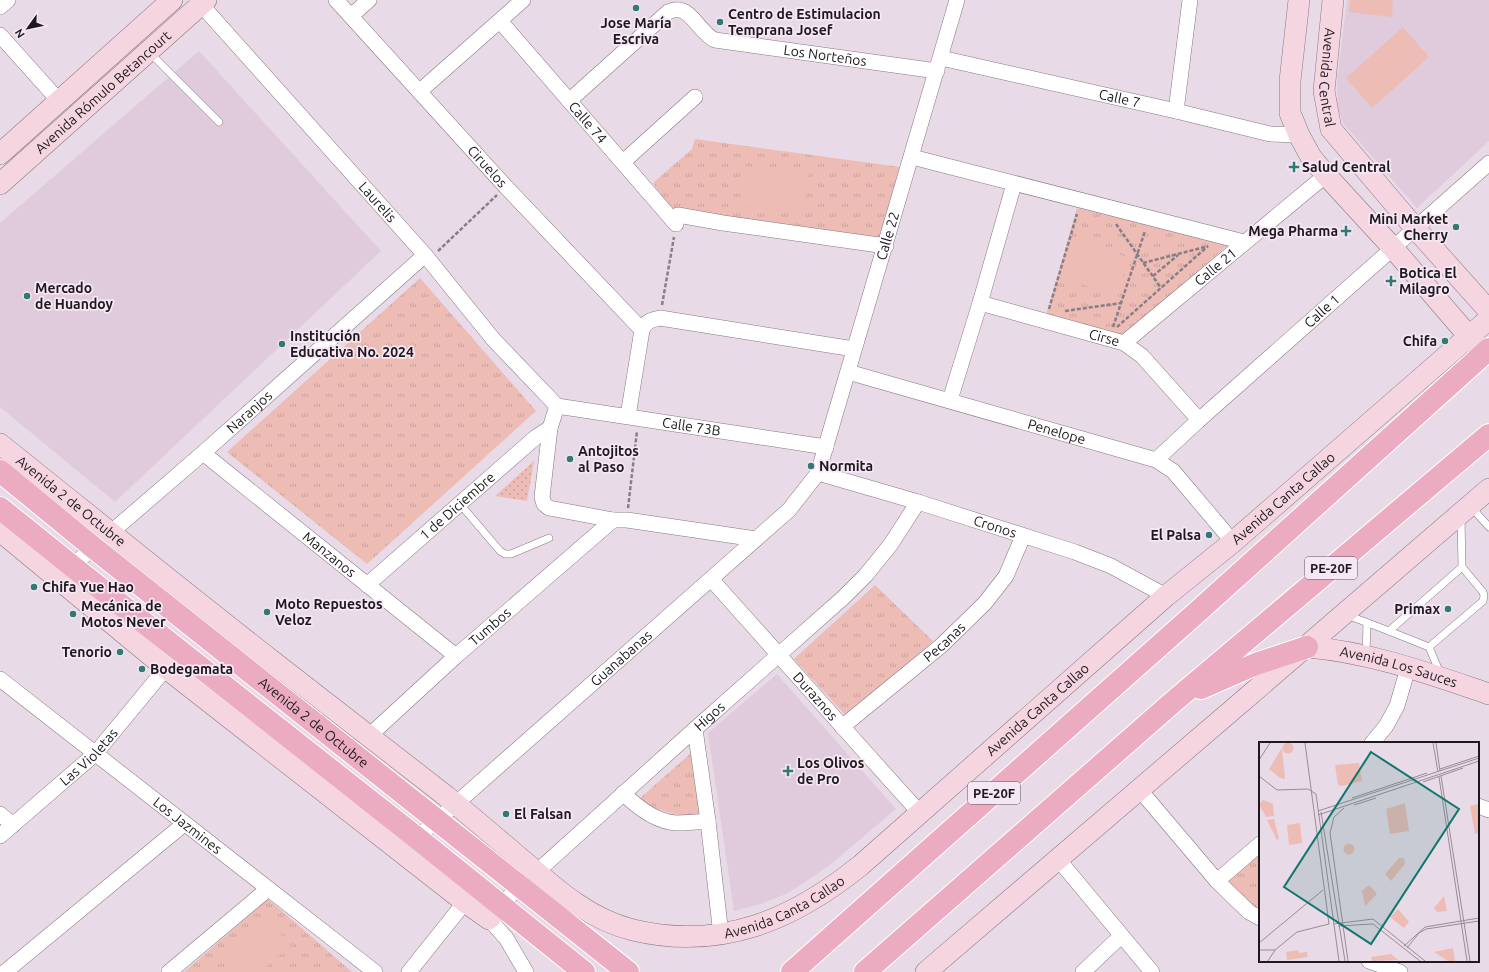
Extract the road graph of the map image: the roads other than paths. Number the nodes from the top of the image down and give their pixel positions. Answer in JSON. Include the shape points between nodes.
{"nodes":[{"id":1,"x":8,"y":0,"type":"edge"},
{"id":2,"x":172,"y":0,"type":"edge"},
{"id":3,"x":336,"y":0,"type":"edge"},
{"id":4,"x":369,"y":0,"type":"edge"},
{"id":5,"x":523,"y":0,"type":"edge"},
{"id":6,"x":957,"y":0,"type":"edge"},
{"id":7,"x":1188,"y":0,"type":"edge"},
{"id":8,"x":1299,"y":0,"type":"edge"},
{"id":9,"x":1333,"y":0,"type":"edge"},
{"id":10,"x":201,"y":2,"type":"edge"},
{"id":11,"x":0,"y":7,"type":"edge"},
{"id":12,"x":351,"y":16,"type":"junction"},
{"id":13,"x":500,"y":20,"type":"junction"},
{"id":14,"x":0,"y":35,"type":"edge"},
{"id":15,"x":148,"y":52,"type":"junction"},
{"id":16,"x":939,"y":65,"type":"junction"},
{"id":17,"x":420,"y":92,"type":"junction"},
{"id":18,"x":695,"y":97,"type":"dead end"},
{"id":19,"x":570,"y":100,"type":"junction"},
{"id":20,"x":60,"y":102,"type":"junction"},
{"id":21,"x":1176,"y":111,"type":"junction"},
{"id":22,"x":219,"y":122,"type":"dead end"},
{"id":23,"x":1299,"y":135,"type":"junction"},
{"id":24,"x":0,"y":154,"type":"edge"},
{"id":25,"x":912,"y":157,"type":"junction"},
{"id":26,"x":623,"y":162,"type":"junction"},
{"id":27,"x":1489,"y":163,"type":"edge"},
{"id":28,"x":1326,"y":175,"type":"junction"},
{"id":29,"x":0,"y":184,"type":"edge"},
{"id":30,"x":1014,"y":184,"type":"junction"},
{"id":31,"x":1415,"y":228,"type":"junction"},
{"id":32,"x":1244,"y":242,"type":"junction"},
{"id":33,"x":886,"y":246,"type":"junction"},
{"id":34,"x":1393,"y":248,"type":"junction"},
{"id":35,"x":427,"y":258,"type":"junction"},
{"id":36,"x":980,"y":303,"type":"junction"},
{"id":37,"x":1489,"y":311,"type":"edge"},
{"id":38,"x":1489,"y":319,"type":"edge"},
{"id":39,"x":642,"y":330,"type":"junction"},
{"id":40,"x":1469,"y":337,"type":"junction"},
{"id":41,"x":1124,"y":343,"type":"junction"},
{"id":42,"x":854,"y":349,"type":"junction"},
{"id":43,"x":1487,"y":354,"type":"edge"},
{"id":44,"x":848,"y":372,"type":"junction"},
{"id":45,"x":950,"y":400,"type":"junction"},
{"id":46,"x":557,"y":406,"type":"junction"},
{"id":47,"x":634,"y":417,"type":"junction"},
{"id":48,"x":1199,"y":420,"type":"junction"},
{"id":49,"x":550,"y":428,"type":"junction"},
{"id":50,"x":1489,"y":435,"type":"edge"},
{"id":51,"x":0,"y":444,"type":"edge"},
{"id":52,"x":826,"y":447,"type":"junction"},
{"id":53,"x":203,"y":453,"type":"junction"},
{"id":54,"x":1156,"y":460,"type":"junction"},
{"id":55,"x":0,"y":471,"type":"edge"},
{"id":56,"x":818,"y":473,"type":"junction"},
{"id":57,"x":1489,"y":489,"type":"edge"},
{"id":58,"x":918,"y":502,"type":"junction"},
{"id":59,"x":460,"y":504,"type":"junction"},
{"id":60,"x":0,"y":508,"type":"edge"},
{"id":61,"x":1465,"y":509,"type":"junction"},
{"id":62,"x":620,"y":520,"type":"junction"},
{"id":63,"x":1489,"y":527,"type":"edge"},
{"id":64,"x":0,"y":531,"type":"edge"},
{"id":65,"x":111,"y":533,"type":"junction"},
{"id":66,"x":1023,"y":536,"type":"junction"},
{"id":67,"x":549,"y":538,"type":"dead end"},
{"id":68,"x":756,"y":539,"type":"junction"},
{"id":69,"x":1233,"y":542,"type":"junction"},
{"id":70,"x":94,"y":548,"type":"junction"},
{"id":71,"x":72,"y":566,"type":"junction"},
{"id":72,"x":1462,"y":567,"type":"junction"},
{"id":73,"x":711,"y":579,"type":"junction"},
{"id":74,"x":367,"y":585,"type":"junction"},
{"id":75,"x":1166,"y":596,"type":"junction"},
{"id":76,"x":1345,"y":614,"type":"junction"},
{"id":77,"x":1367,"y":623,"type":"junction"},
{"id":78,"x":1388,"y":631,"type":"junction"},
{"id":79,"x":1307,"y":647,"type":"junction"},
{"id":80,"x":1429,"y":647,"type":"junction"},
{"id":81,"x":779,"y":654,"type":"junction"},
{"id":82,"x":456,"y":656,"type":"junction"},
{"id":83,"x":1366,"y":657,"type":"junction"},
{"id":84,"x":166,"y":668,"type":"junction"},
{"id":85,"x":1408,"y":668,"type":"junction"},
{"id":86,"x":0,"y":679,"type":"edge"},
{"id":87,"x":1442,"y":679,"type":"junction"},
{"id":88,"x":1489,"y":694,"type":"edge"},
{"id":89,"x":1173,"y":702,"type":"junction"},
{"id":90,"x":842,"y":727,"type":"junction"},
{"id":91,"x":695,"y":729,"type":"junction"},
{"id":92,"x":369,"y":736,"type":"junction"},
{"id":93,"x":1373,"y":742,"type":"edge"},
{"id":94,"x":95,"y":754,"type":"junction"},
{"id":95,"x":1139,"y":789,"type":"junction"},
{"id":96,"x":623,"y":793,"type":"junction"},
{"id":97,"x":456,"y":804,"type":"junction"},
{"id":98,"x":1479,"y":806,"type":"edge"},
{"id":99,"x":1489,"y":810,"type":"edge"},
{"id":100,"x":920,"y":813,"type":"junction"},
{"id":101,"x":0,"y":814,"type":"edge"},
{"id":102,"x":438,"y":820,"type":"junction"},
{"id":103,"x":708,"y":821,"type":"junction"},
{"id":104,"x":184,"y":824,"type":"junction"},
{"id":105,"x":13,"y":825,"type":"junction"},
{"id":106,"x":0,"y":836,"type":"edge"},
{"id":107,"x":417,"y":838,"type":"junction"},
{"id":108,"x":1259,"y":845,"type":"edge"},
{"id":109,"x":1058,"y":859,"type":"junction"},
{"id":110,"x":536,"y":872,"type":"junction"},
{"id":111,"x":1217,"y":881,"type":"junction"},
{"id":112,"x":520,"y":887,"type":"junction"},
{"id":113,"x":268,"y":889,"type":"junction"},
{"id":114,"x":465,"y":902,"type":"junction"},
{"id":115,"x":495,"y":912,"type":"junction"},
{"id":116,"x":1259,"y":918,"type":"edge"},
{"id":117,"x":721,"y":934,"type":"junction"},
{"id":118,"x":1121,"y":936,"type":"junction"},
{"id":119,"x":1375,"y":962,"type":"edge"},
{"id":120,"x":1387,"y":964,"type":"edge"},
{"id":121,"x":5,"y":972,"type":"edge"},
{"id":122,"x":169,"y":972,"type":"edge"},
{"id":123,"x":375,"y":972,"type":"edge"},
{"id":124,"x":409,"y":972,"type":"edge"},
{"id":125,"x":526,"y":972,"type":"edge"},
{"id":126,"x":584,"y":972,"type":"edge"},
{"id":127,"x":628,"y":972,"type":"edge"},
{"id":128,"x":792,"y":972,"type":"edge"},
{"id":129,"x":865,"y":972,"type":"edge"},
{"id":130,"x":926,"y":972,"type":"edge"},
{"id":131,"x":1084,"y":972,"type":"edge"},
{"id":132,"x":1152,"y":972,"type":"edge"},
{"id":133,"x":1400,"y":972,"type":"edge"}],
"edges":[{"from":1,"to":11,"type":"street"},
{"from":2,"to":20,"type":"street","name":"Avenida Rómulo Betancourt"},
{"from":3,"to":12,"type":"street","name":"Ciruelos"},
{"from":4,"to":12,"type":"street"},
{"from":5,"to":13,"type":"street"},
{"from":6,"to":16,"type":"street","name":"Calle 22"},
{"from":7,"to":21,"type":"street"},
{"from":8,"to":23,"type":"street","via":[[1290,81],[1290,113]]},
{"from":9,"to":31,"type":"street","name":"Avenida Central","via":[[1324,91],[1331,129]]},
{"from":10,"to":15,"type":"street","name":"Avenida Rómulo Betancourt"},
{"from":10,"to":35,"type":"street","name":"Laurelis"},
{"from":12,"to":17,"type":"street","name":"Ciruelos"},
{"from":13,"to":17,"type":"street"},
{"from":13,"to":19,"type":"street","name":"Calle 74"},
{"from":14,"to":20,"type":"street"},
{"from":15,"to":22,"type":"lane"},
{"from":15,"to":29,"type":"street","name":"Avenida Rómulo Betancourt"},
{"from":16,"to":19,"type":"street","name":"Los Norteños","via":[[715,40],[706,35],[688,14],[678,10],[668,12]]},
{"from":16,"to":21,"type":"street","name":"Calle 7"},
{"from":16,"to":25,"type":"street","name":"Calle 22"},
{"from":17,"to":39,"type":"street","name":"Ciruelos"},
{"from":18,"to":26,"type":"street"},
{"from":19,"to":26,"type":"street","name":"Calle 74"},
{"from":20,"to":24,"type":"street","name":"Avenida Rómulo Betancourt"},
{"from":21,"to":23,"type":"street","name":"Calle 7","via":[[1270,134]]},
{"from":23,"to":28,"type":"street"},
{"from":25,"to":30,"type":"street"},
{"from":25,"to":33,"type":"street","name":"Calle 22"},
{"from":26,"to":33,"type":"street","name":"Calle 74","via":[[677,219]]},
{"from":27,"to":31,"type":"street","name":"Calle 1"},
{"from":28,"to":32,"type":"street","name":"Calle 21"},
{"from":28,"to":34,"type":"street"},
{"from":30,"to":32,"type":"street"},
{"from":30,"to":36,"type":"street"},
{"from":31,"to":34,"type":"street","name":"Calle 1"},
{"from":31,"to":37,"type":"street","name":"Avenida Central"},
{"from":32,"to":41,"type":"street","name":"Calle 21"},
{"from":33,"to":42,"type":"street","name":"Calle 22"},
{"from":34,"to":40,"type":"street"},
{"from":34,"to":48,"type":"street","name":"Calle 1"},
{"from":35,"to":46,"type":"street","name":"Laurelis","via":[[493,339]]},
{"from":35,"to":53,"type":"street","name":"Naranjos"},
{"from":36,"to":41,"type":"street","name":"Cirse"},
{"from":36,"to":45,"type":"street"},
{"from":38,"to":40,"type":"street","name":"Avenida Canta Callao"},
{"from":39,"to":42,"type":"street","via":[[650,320],[660,318]]},
{"from":39,"to":47,"type":"street"},
{"from":40,"to":43,"type":"street"},
{"from":40,"to":69,"type":"street","name":"Avenida Canta Callao"},
{"from":41,"to":48,"type":"street","name":"Cirse","via":[[1142,356]]},
{"from":42,"to":44,"type":"street","name":"Calle 22"},
{"from":43,"to":128,"type":"main road","name":"Avenida Canta Callao","number":"PE-20F"},
{"from":44,"to":45,"type":"street","name":"Penelope"},
{"from":44,"to":52,"type":"street","name":"Calle 22"},
{"from":45,"to":54,"type":"street","name":"Penelope"},
{"from":46,"to":47,"type":"street","name":"Calle 73B"},
{"from":46,"to":49,"type":"street"},
{"from":47,"to":52,"type":"street","name":"Calle 73B"},
{"from":48,"to":54,"type":"street","name":"Calle 1"},
{"from":49,"to":59,"type":"street","name":"1 de Diciembre","via":[[536,437]]},
{"from":49,"to":62,"type":"street","via":[[542,497],[544,504],[549,508]]},
{"from":50,"to":89,"type":"main road","number":"PE-20F"},
{"from":51,"to":65,"type":"street","name":"Avenida 2 de Octubre"},
{"from":52,"to":56,"type":"street","name":"Calle 22"},
{"from":53,"to":65,"type":"street","name":"Naranjos"},
{"from":53,"to":74,"type":"street","name":"Manzanos"},
{"from":54,"to":69,"type":"street","name":"Penelope","via":[[1173,471]]},
{"from":55,"to":70,"type":"main road","name":"Avenida 2 de Octubre"},
{"from":56,"to":58,"type":"street","name":"Cronos"},
{"from":56,"to":68,"type":"street","name":"Guanabanas","via":[[789,510]]},
{"from":57,"to":61,"type":"street"},
{"from":58,"to":66,"type":"street","name":"Cronos"},
{"from":58,"to":81,"type":"street","name":"Higos","via":[[891,544],[866,575]]},
{"from":59,"to":67,"type":"lane","via":[[505,554],[511,554]]},
{"from":59,"to":74,"type":"street","name":"1 de Diciembre"},
{"from":60,"to":71,"type":"main road","name":"Avenida 2 de Octubre"},
{"from":61,"to":63,"type":"lane"},
{"from":61,"to":72,"type":"lane"},
{"from":61,"to":76,"type":"street"},
{"from":62,"to":68,"type":"street"},
{"from":62,"to":82,"type":"street","name":"Tumbos"},
{"from":64,"to":84,"type":"street"},
{"from":65,"to":70,"type":"street","name":"Naranjos"},
{"from":65,"to":92,"type":"street","name":"Avenida 2 de Octubre"},
{"from":66,"to":75,"type":"street","name":"Cronos","via":[[1111,566]]},
{"from":66,"to":90,"type":"street","name":"Pecanas","via":[[1006,576],[985,602],[942,645]]},
{"from":68,"to":73,"type":"street","name":"Guanabanas"},
{"from":69,"to":75,"type":"street","name":"Avenida Canta Callao"},
{"from":70,"to":71,"type":"street","name":"Naranjos"},
{"from":70,"to":102,"type":"main road","name":"Avenida 2 de Octubre"},
{"from":71,"to":107,"type":"main road","name":"Avenida 2 de Octubre"},
{"from":72,"to":78,"type":"lane"},
{"from":72,"to":80,"type":"lane","via":[[1483,592],[1483,602]]},
{"from":73,"to":81,"type":"street","name":"Duraznos"},
{"from":73,"to":97,"type":"street","name":"Guanabanas"},
{"from":74,"to":82,"type":"street","name":"Manzanos"},
{"from":75,"to":100,"type":"street","name":"Avenida Canta Callao"},
{"from":76,"to":77,"type":"lane"},
{"from":76,"to":79,"type":"street"},
{"from":77,"to":78,"type":"lane"},
{"from":77,"to":83,"type":"lane"},
{"from":78,"to":80,"type":"lane"},
{"from":79,"to":83,"type":"street","name":"Avenida Los Sauces","via":[[1332,649]]},
{"from":79,"to":89,"type":"main road","via":[[1256,664]]},
{"from":79,"to":95,"type":"street"},
{"from":80,"to":87,"type":"lane"},
{"from":81,"to":90,"type":"street","name":"Duraznos"},
{"from":81,"to":91,"type":"street","name":"Higos"},
{"from":82,"to":92,"type":"street","name":"Tumbos"},
{"from":83,"to":85,"type":"street","name":"Avenida Los Sauces"},
{"from":84,"to":94,"type":"street","name":"Las Violetas"},
{"from":84,"to":114,"type":"street"},
{"from":85,"to":87,"type":"street","name":"Avenida Los Sauces"},
{"from":85,"to":93,"type":"street","via":[[1397,706],[1386,726]]},
{"from":86,"to":94,"type":"street","name":"Los Jazmines"},
{"from":87,"to":88,"type":"street","name":"Avenida Los Sauces"},
{"from":89,"to":129,"type":"main road","number":"PE-20F"},
{"from":90,"to":100,"type":"street","name":"Duraznos"},
{"from":91,"to":96,"type":"street","name":"Higos"},
{"from":91,"to":103,"type":"street"},
{"from":92,"to":97,"type":"street","name":"Avenida 2 de Octubre"},
{"from":94,"to":104,"type":"street","name":"Los Jazmines"},
{"from":94,"to":105,"type":"street","name":"Las Violetas"},
{"from":95,"to":109,"type":"street"},
{"from":95,"to":111,"type":"street"},
{"from":96,"to":103,"type":"street","via":[[634,805],[658,819],[675,823]]},
{"from":96,"to":110,"type":"street","name":"Higos"},
{"from":97,"to":102,"type":"street","name":"Guanabanas"},
{"from":97,"to":110,"type":"street","name":"Avenida 2 de Octubre"},
{"from":98,"to":99,"type":"street"},
{"from":100,"to":117,"type":"street","name":"Avenida Canta Callao","via":[[830,890],[779,918],[751,928]]},
{"from":101,"to":105,"type":"street"},
{"from":102,"to":107,"type":"street","name":"Guanabanas"},
{"from":102,"to":112,"type":"main road","name":"Avenida 2 de Octubre"},
{"from":103,"to":117,"type":"street"},
{"from":104,"to":113,"type":"street","name":"Los Jazmines"},
{"from":104,"to":121,"type":"street"},
{"from":105,"to":106,"type":"street","name":"Las Violetas"},
{"from":107,"to":115,"type":"main road","name":"Avenida 2 de Octubre"},
{"from":108,"to":111,"type":"street"},
{"from":109,"to":118,"type":"street"},
{"from":109,"to":130,"type":"street"},
{"from":110,"to":112,"type":"street","name":"Higos"},
{"from":110,"to":117,"type":"street","name":"Avenida Canta Callao","via":[[575,903],[611,923],[664,936]]},
{"from":111,"to":116,"type":"street","via":[[1248,912]]},
{"from":112,"to":115,"type":"street","name":"Higos"},
{"from":112,"to":127,"type":"main road","name":"Avenida 2 de Octubre"},
{"from":113,"to":122,"type":"street"},
{"from":113,"to":123,"type":"street","name":"Los Jazmines"},
{"from":114,"to":115,"type":"street"},
{"from":114,"to":124,"type":"street"},
{"from":115,"to":125,"type":"street","via":[[506,938]]},
{"from":115,"to":126,"type":"main road","name":"Avenida 2 de Octubre"},
{"from":118,"to":131,"type":"street"},
{"from":118,"to":132,"type":"street"},
{"from":119,"to":120,"type":"street"},
{"from":120,"to":133,"type":"street"}]}
